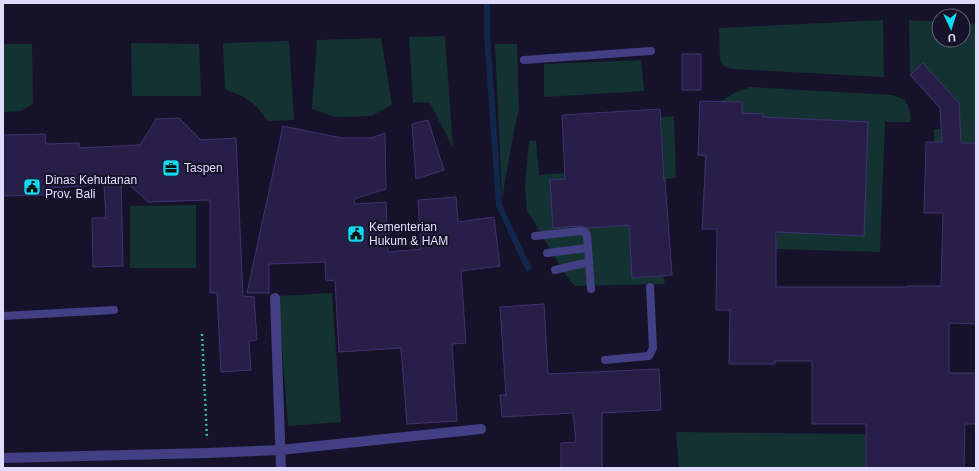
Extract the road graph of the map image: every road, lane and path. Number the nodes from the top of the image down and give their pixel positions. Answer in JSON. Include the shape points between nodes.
{"nodes":[{"id":1,"x":651,"y":51,"type":"dead end"},
{"id":2,"x":524,"y":60,"type":"dead end"},
{"id":3,"x":535,"y":236,"type":"dead end"},
{"id":4,"x":588,"y":248,"type":"junction"},
{"id":5,"x":547,"y":252,"type":"dead end"},
{"id":6,"x":589,"y":262,"type":"junction"},
{"id":7,"x":556,"y":270,"type":"dead end"},
{"id":8,"x":650,"y":287,"type":"dead end"},
{"id":9,"x":590,"y":289,"type":"dead end"},
{"id":10,"x":275,"y":298,"type":"dead end"},
{"id":11,"x":114,"y":310,"type":"dead end"},
{"id":12,"x":3,"y":316,"type":"edge"},
{"id":13,"x":202,"y":334,"type":"dead end"},
{"id":14,"x":605,"y":360,"type":"dead end"},
{"id":15,"x":481,"y":430,"type":"dead end"},
{"id":16,"x":280,"y":450,"type":"junction"},
{"id":17,"x":208,"y":453,"type":"junction"},
{"id":18,"x":3,"y":458,"type":"edge"},
{"id":19,"x":281,"y":468,"type":"edge"}],
"edges":[{"from":1,"to":2,"type":"lane"},
{"from":3,"to":4,"type":"lane","via":[[585,232]]},
{"from":4,"to":5,"type":"lane"},
{"from":4,"to":6,"type":"lane"},
{"from":6,"to":7,"type":"lane"},
{"from":6,"to":9,"type":"lane"},
{"from":8,"to":14,"type":"lane","via":[[653,348],[649,356]]},
{"from":10,"to":16,"type":"street"},
{"from":11,"to":12,"type":"lane"},
{"from":13,"to":17,"type":"path"},
{"from":15,"to":16,"type":"street"},
{"from":16,"to":17,"type":"street"},
{"from":16,"to":19,"type":"street"},
{"from":17,"to":18,"type":"street"}]}
